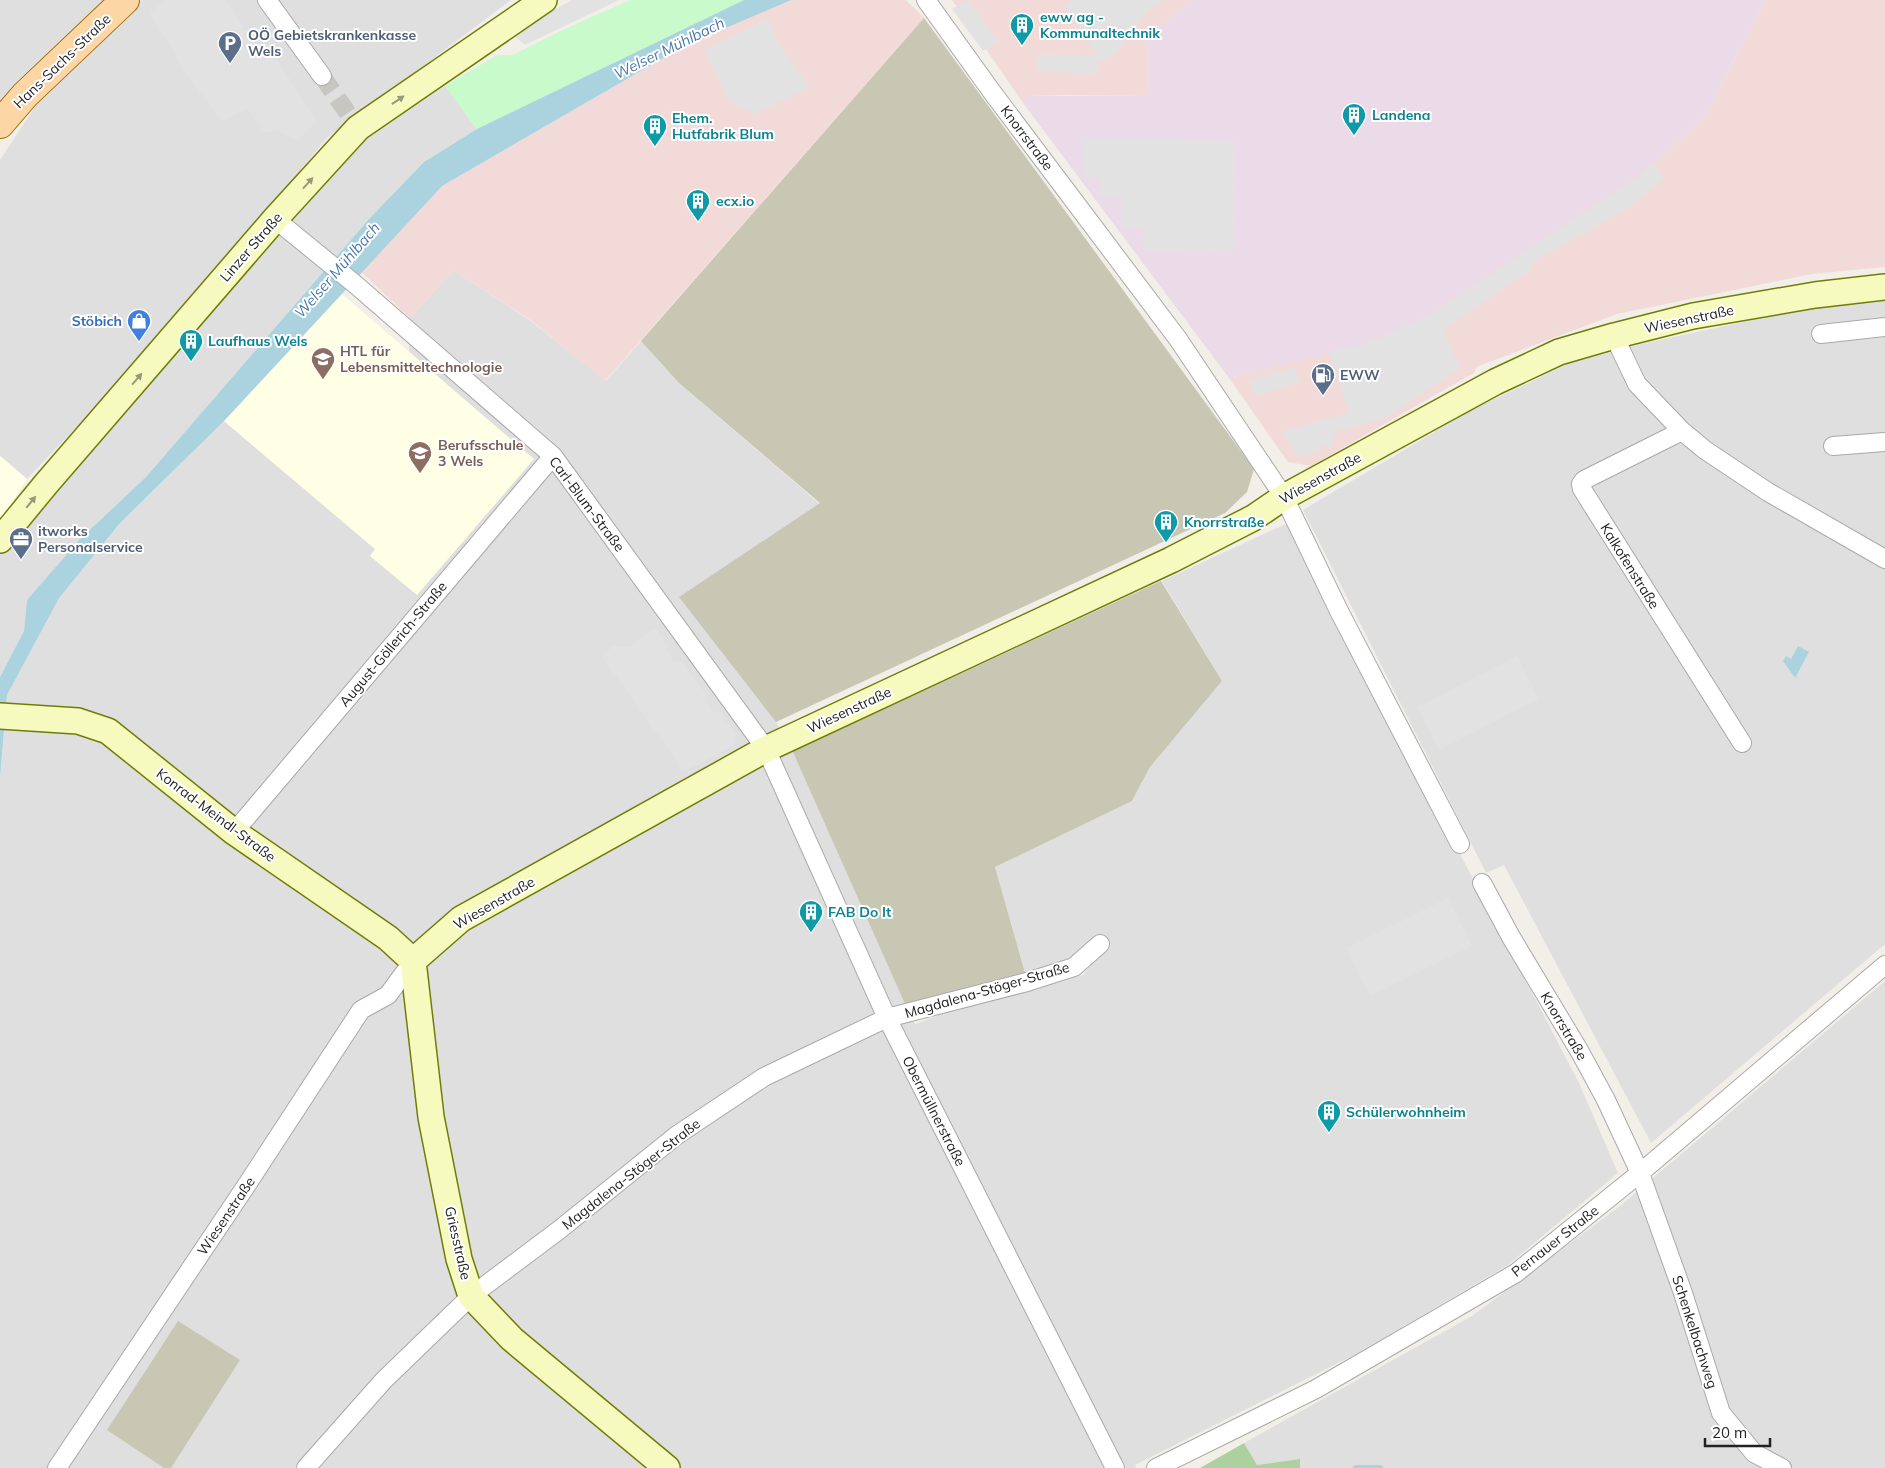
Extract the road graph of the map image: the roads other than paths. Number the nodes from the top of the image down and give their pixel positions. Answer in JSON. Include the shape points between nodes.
{"nodes":[{"id":1,"x":125,"y":0,"type":"edge"},
{"id":2,"x":267,"y":0,"type":"edge"},
{"id":3,"x":544,"y":0,"type":"edge"},
{"id":4,"x":926,"y":0,"type":"edge"},
{"id":5,"x":322,"y":76,"type":"tunnel mouth"},
{"id":6,"x":0,"y":124,"type":"edge"},
{"id":7,"x":275,"y":219,"type":"junction"},
{"id":8,"x":1885,"y":287,"type":"edge"},
{"id":9,"x":1885,"y":327,"type":"edge"},
{"id":10,"x":1821,"y":334,"type":"dead end"},
{"id":11,"x":1614,"y":336,"type":"junction"},
{"id":12,"x":1682,"y":431,"type":"junction"},
{"id":13,"x":1885,"y":442,"type":"edge"},
{"id":14,"x":1833,"y":446,"type":"dead end"},
{"id":15,"x":553,"y":456,"type":"junction"},
{"id":16,"x":1284,"y":497,"type":"junction"},
{"id":17,"x":0,"y":540,"type":"edge"},
{"id":18,"x":1885,"y":559,"type":"edge"},
{"id":19,"x":8,"y":717,"type":"edge"},
{"id":20,"x":1742,"y":743,"type":"dead end"},
{"id":21,"x":766,"y":749,"type":"junction"},
{"id":22,"x":234,"y":832,"type":"junction"},
{"id":23,"x":1460,"y":844,"type":"dead end"},
{"id":24,"x":1482,"y":883,"type":"dead end"},
{"id":25,"x":1100,"y":944,"type":"dead end"},
{"id":26,"x":413,"y":961,"type":"junction"},
{"id":27,"x":1885,"y":964,"type":"edge"},
{"id":28,"x":887,"y":1018,"type":"junction"},
{"id":29,"x":1640,"y":1173,"type":"junction"},
{"id":30,"x":471,"y":1296,"type":"junction"},
{"id":31,"x":57,"y":1468,"type":"edge"},
{"id":32,"x":306,"y":1468,"type":"edge"},
{"id":33,"x":667,"y":1468,"type":"edge"},
{"id":34,"x":1115,"y":1468,"type":"edge"},
{"id":35,"x":1156,"y":1468,"type":"edge"},
{"id":36,"x":1782,"y":1468,"type":"edge"}],
"edges":[{"from":1,"to":6,"type":"main road","name":"Hans-Sachs-Straße"},
{"from":2,"to":5,"type":"street"},
{"from":7,"to":3,"type":"street","name":"Linzer Straße","one_way":true,"via":[[358,128]]},
{"from":4,"to":16,"type":"street","name":"Knorrstraße","via":[[1178,339]]},
{"from":7,"to":15,"type":"street","name":"Carl-Blum-Straße"},
{"from":17,"to":7,"type":"street","name":"Linzer Straße","one_way":true},
{"from":8,"to":11,"type":"street","name":"Wiesenstraße","via":[[1816,295],[1702,315]]},
{"from":9,"to":10,"type":"street"},
{"from":11,"to":12,"type":"street","via":[[1637,384]]},
{"from":11,"to":16,"type":"street","name":"Wiesenstraße","via":[[1559,352],[1495,382]]},
{"from":12,"to":18,"type":"street","via":[[1768,492]]},
{"from":12,"to":20,"type":"street","name":"Kalkofenstraße","via":[[1581,484]]},
{"from":13,"to":14,"type":"street"},
{"from":15,"to":21,"type":"street","name":"Carl-Blum-Straße"},
{"from":15,"to":22,"type":"street","name":"August-Göllerich-Straße"},
{"from":16,"to":21,"type":"street","name":"Wiesenstraße","via":[[1253,518],[1171,560]]},
{"from":16,"to":23,"type":"street","name":"Knorrstraße"},
{"from":19,"to":22,"type":"street","name":"Konrad-Meindl-Straße","via":[[78,721],[108,731]]},
{"from":21,"to":26,"type":"street","name":"Wiesenstraße","via":[[461,919]]},
{"from":21,"to":28,"type":"street","name":"Obermüllnerstraße"},
{"from":22,"to":26,"type":"street","name":"Konrad-Meindl-Straße","via":[[388,938]]},
{"from":24,"to":29,"type":"street","name":"Knorrstraße","via":[[1511,938],[1580,1052]]},
{"from":25,"to":28,"type":"street","name":"Magdalena-Stöger-Straße","via":[[1074,967]]},
{"from":26,"to":30,"type":"street","name":"Griesstraße","via":[[431,1117],[459,1259]]},
{"from":26,"to":31,"type":"street","name":"Wiesenstraße","via":[[388,995],[361,1010]]},
{"from":27,"to":29,"type":"street","name":"Pernauer Straße"},
{"from":28,"to":30,"type":"street","name":"Magdalena-Stöger-Straße","via":[[764,1077],[677,1135]]},
{"from":28,"to":34,"type":"street","name":"Obermüllnerstraße"},
{"from":29,"to":35,"type":"street","name":"Pernauer Straße","via":[[1516,1273],[1316,1389]]},
{"from":29,"to":36,"type":"street","name":"Schenkelbachweg","via":[[1683,1292],[1721,1412],[1754,1453]]},
{"from":30,"to":32,"type":"street","name":"Magdalena-Stöger-Straße","via":[[384,1380]]},
{"from":30,"to":33,"type":"street","name":"Griesstraße","via":[[512,1339]]}]}
